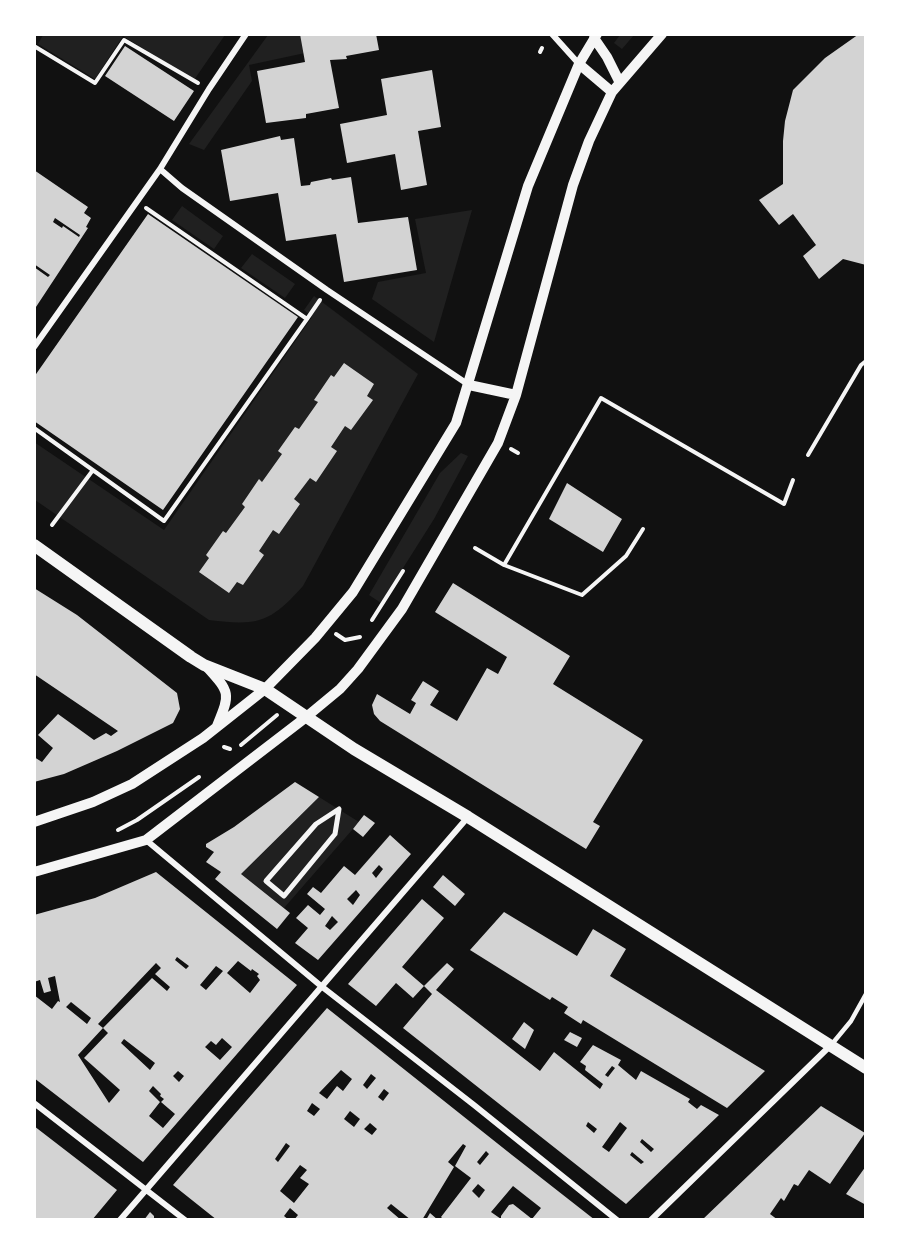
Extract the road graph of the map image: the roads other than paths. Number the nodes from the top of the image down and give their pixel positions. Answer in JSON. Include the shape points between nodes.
{"nodes":[{"id":1,"x":246,"y":34,"type":"edge"},
{"id":2,"x":552,"y":34,"type":"edge"},
{"id":3,"x":662,"y":34,"type":"edge"},
{"id":4,"x":594,"y":36,"type":"edge"},
{"id":5,"x":579,"y":64,"type":"junction"},
{"id":6,"x":620,"y":81,"type":"junction"},
{"id":7,"x":612,"y":92,"type":"junction"},
{"id":8,"x":160,"y":169,"type":"junction"},
{"id":9,"x":34,"y":347,"type":"edge"},
{"id":10,"x":469,"y":385,"type":"junction"},
{"id":11,"x":516,"y":395,"type":"junction"},
{"id":12,"x":34,"y":545,"type":"edge"},
{"id":13,"x":204,"y":665,"type":"junction"},
{"id":14,"x":265,"y":689,"type":"junction"},
{"id":15,"x":305,"y":718,"type":"junction"},
{"id":16,"x":217,"y":727,"type":"junction"},
{"id":17,"x":468,"y":817,"type":"junction"},
{"id":18,"x":34,"y":822,"type":"edge"},
{"id":19,"x":146,"y":840,"type":"junction"},
{"id":20,"x":34,"y":872,"type":"edge"},
{"id":21,"x":284,"y":896,"type":"joint"},
{"id":22,"x":321,"y":986,"type":"junction"},
{"id":23,"x":866,"y":994,"type":"edge"},
{"id":24,"x":830,"y":1046,"type":"junction"},
{"id":25,"x":866,"y":1068,"type":"edge"},
{"id":26,"x":34,"y":1103,"type":"edge"},
{"id":27,"x":147,"y":1189,"type":"junction"},
{"id":28,"x":120,"y":1220,"type":"edge"},
{"id":29,"x":185,"y":1220,"type":"edge"},
{"id":30,"x":617,"y":1220,"type":"edge"},
{"id":31,"x":651,"y":1220,"type":"edge"}],
"edges":[{"from":1,"to":8,"type":"street"},
{"from":2,"to":5,"type":"street"},
{"from":3,"to":6,"type":"street"},
{"from":4,"to":5,"type":"street"},
{"from":4,"to":6,"type":"street"},
{"from":5,"to":7,"type":"street"},
{"from":5,"to":10,"type":"street","via":[[528,186]]},
{"from":6,"to":7,"type":"street"},
{"from":7,"to":11,"type":"street","via":[[573,185]]},
{"from":8,"to":9,"type":"street"},
{"from":8,"to":10,"type":"street","via":[[327,290]]},
{"from":10,"to":11,"type":"street"},
{"from":10,"to":14,"type":"street","via":[[456,423],[353,592]]},
{"from":11,"to":15,"type":"street","via":[[494,452],[402,609],[358,669]]},
{"from":12,"to":13,"type":"main road"},
{"from":13,"to":14,"type":"main road"},
{"from":13,"to":16,"type":"street","via":[[222,683],[227,695]]},
{"from":14,"to":15,"type":"main road"},
{"from":14,"to":16,"type":"street"},
{"from":15,"to":17,"type":"main road"},
{"from":15,"to":19,"type":"street"},
{"from":16,"to":18,"type":"street","via":[[132,784]]},
{"from":17,"to":22,"type":"street"},
{"from":17,"to":24,"type":"main road"},
{"from":19,"to":20,"type":"street"},
{"from":19,"to":22,"type":"street"},
{"from":21,"to":21,"type":"street","via":[[335,834],[339,809],[316,824],[266,881]]},
{"from":22,"to":27,"type":"street"},
{"from":22,"to":30,"type":"street"},
{"from":23,"to":24,"type":"lane","via":[[851,1021]]},
{"from":24,"to":25,"type":"main road"},
{"from":24,"to":31,"type":"street"},
{"from":26,"to":27,"type":"street"},
{"from":27,"to":28,"type":"street"},
{"from":27,"to":29,"type":"street"}]}
